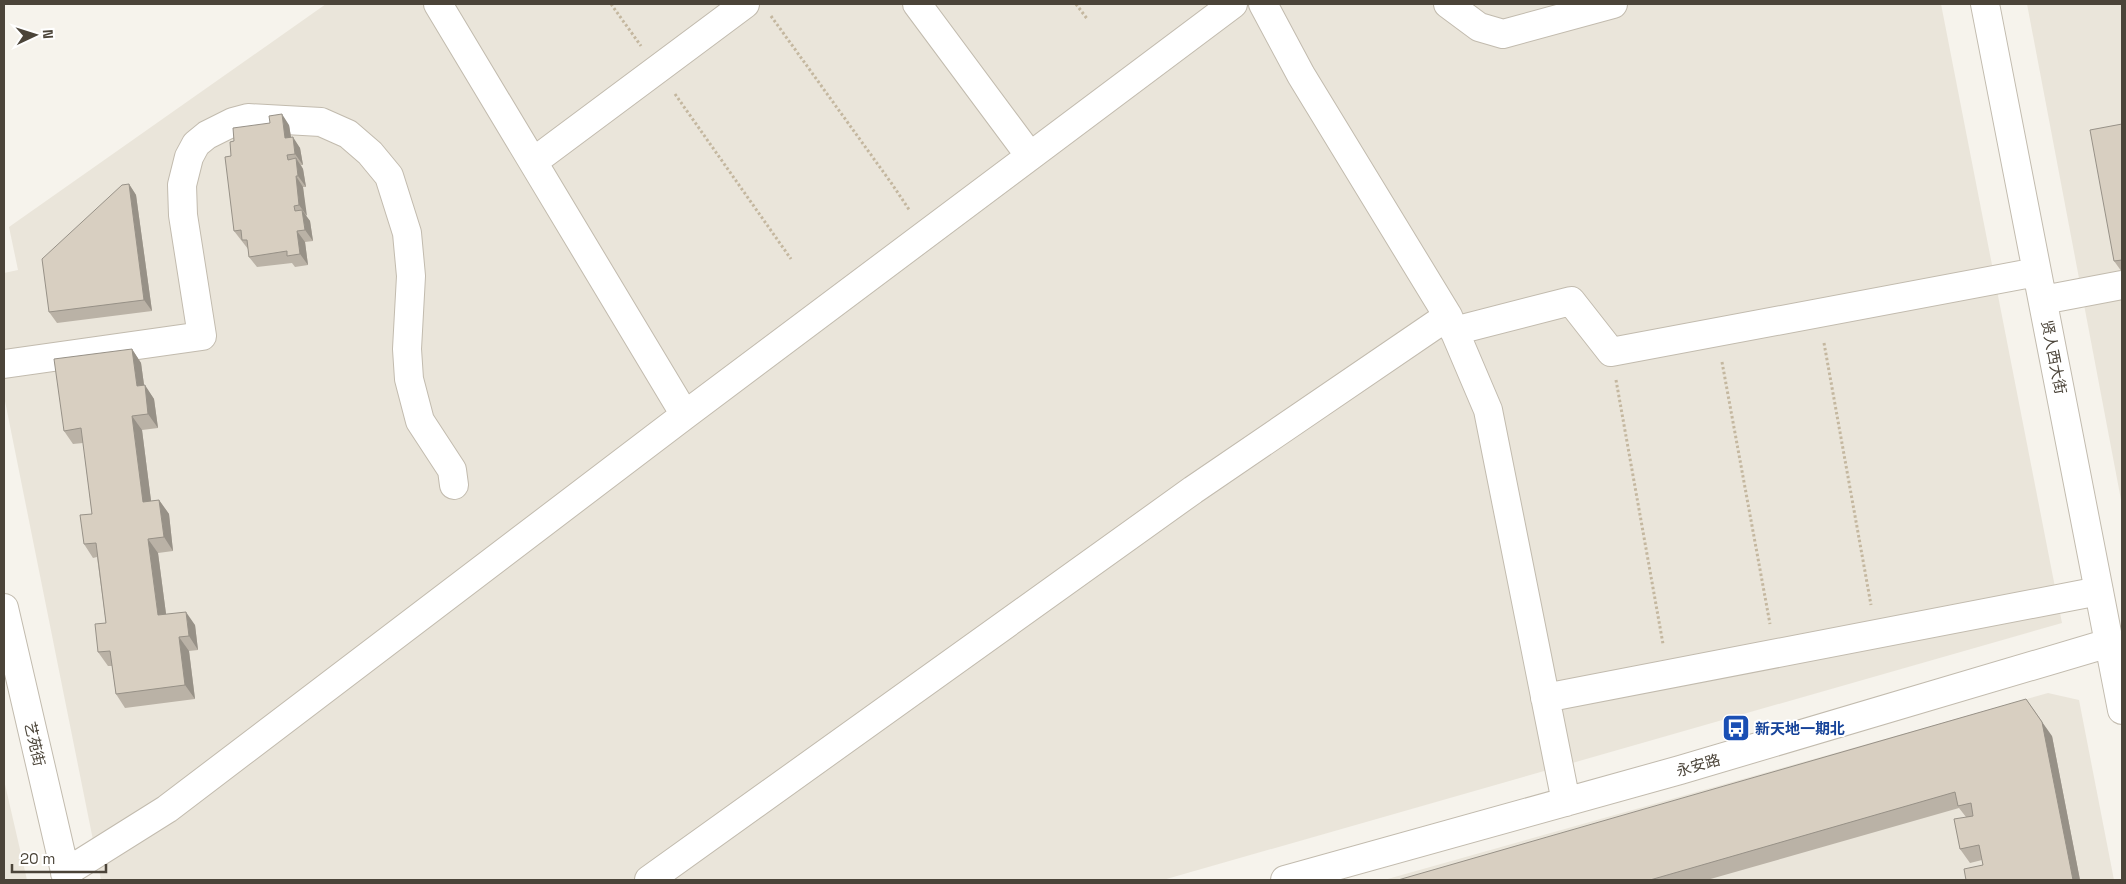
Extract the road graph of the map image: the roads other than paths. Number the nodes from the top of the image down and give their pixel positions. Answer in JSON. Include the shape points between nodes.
{"nodes":[{"id":1,"x":438,"y":4,"type":"edge"},
{"id":2,"x":917,"y":4,"type":"edge"},
{"id":3,"x":1233,"y":4,"type":"edge"},
{"id":4,"x":1263,"y":4,"type":"edge"},
{"id":5,"x":1448,"y":4,"type":"edge"},
{"id":6,"x":1613,"y":4,"type":"edge"},
{"id":7,"x":1985,"y":4,"type":"edge"},
{"id":8,"x":757,"y":8,"type":"edge"},
{"id":9,"x":1030,"y":156,"type":"junction"},
{"id":10,"x":533,"y":162,"type":"junction"},
{"id":11,"x":2037,"y":272,"type":"junction"},
{"id":12,"x":2122,"y":285,"type":"edge"},
{"id":13,"x":2043,"y":300,"type":"junction"},
{"id":14,"x":1451,"y":324,"type":"junction"},
{"id":15,"x":4,"y":364,"type":"edge"},
{"id":16,"x":685,"y":415,"type":"junction"},
{"id":17,"x":454,"y":485,"type":"dead end"},
{"id":18,"x":2099,"y":591,"type":"junction"},
{"id":19,"x":4,"y":608,"type":"edge"},
{"id":20,"x":2109,"y":643,"type":"junction"},
{"id":21,"x":1545,"y":698,"type":"junction"},
{"id":22,"x":2122,"y":710,"type":"edge"},
{"id":23,"x":1566,"y":802,"type":"junction"},
{"id":24,"x":66,"y":877,"type":"edge"},
{"id":25,"x":649,"y":880,"type":"edge"},
{"id":26,"x":1285,"y":880,"type":"edge"}],
"edges":[{"from":1,"to":10,"type":"street"},
{"from":2,"to":9,"type":"street"},
{"from":3,"to":9,"type":"street"},
{"from":4,"to":14,"type":"street","via":[[1301,75]]},
{"from":5,"to":6,"type":"street","via":[[1479,27],[1503,34]]},
{"from":7,"to":11,"type":"street","name":"贤人西大街"},
{"from":8,"to":10,"type":"street","via":[[657,70]]},
{"from":9,"to":16,"type":"street"},
{"from":10,"to":16,"type":"street"},
{"from":11,"to":13,"type":"street","name":"贤人西大街"},
{"from":11,"to":14,"type":"street","via":[[1611,352],[1571,301]]},
{"from":12,"to":13,"type":"street"},
{"from":13,"to":18,"type":"street","name":"贤人西大街"},
{"from":14,"to":21,"type":"street","via":[[1488,410]]},
{"from":14,"to":25,"type":"street","via":[[1193,490]]},
{"from":15,"to":17,"type":"street","via":[[202,336],[183,215],[182,185],[196,144],[207,134],[248,118],[321,122],[348,134],[389,176],[409,247],[409,379],[420,421],[452,470]]},
{"from":16,"to":24,"type":"street","via":[[167,809]]},
{"from":18,"to":20,"type":"street","name":"贤人西大街"},
{"from":18,"to":21,"type":"street"},
{"from":19,"to":24,"type":"street","name":"艺苑街"},
{"from":20,"to":22,"type":"street","name":"贤人西大街"},
{"from":20,"to":23,"type":"street","name":"永安路"},
{"from":21,"to":23,"type":"street"},
{"from":23,"to":26,"type":"street","name":"永安路"}]}
